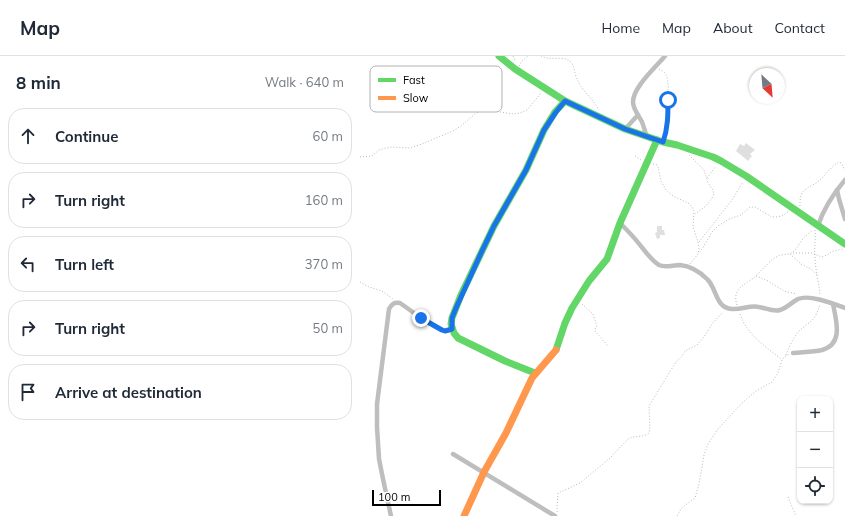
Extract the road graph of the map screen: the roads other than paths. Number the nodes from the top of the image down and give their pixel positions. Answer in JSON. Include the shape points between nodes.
{"nodes":[{"id":1,"x":499,"y":56,"type":"edge"},
{"id":2,"x":665,"y":56,"type":"edge"},
{"id":3,"x":565,"y":101,"type":"junction"},
{"id":4,"x":638,"y":115,"type":"junction"},
{"id":5,"x":625,"y":129,"type":"junction"},
{"id":6,"x":647,"y":137,"type":"junction"},
{"id":7,"x":660,"y":141,"type":"junction"},
{"id":8,"x":845,"y":180,"type":"edge"},
{"id":9,"x":837,"y":190,"type":"junction"},
{"id":10,"x":845,"y":219,"type":"edge"},
{"id":11,"x":620,"y":223,"type":"junction"},
{"id":12,"x":818,"y":226,"type":"junction"},
{"id":13,"x":845,"y":244,"type":"edge"},
{"id":14,"x":833,"y":304,"type":"junction"},
{"id":15,"x":845,"y":308,"type":"edge"},
{"id":16,"x":452,"y":329,"type":"junction"},
{"id":17,"x":794,"y":353,"type":"road end"},
{"id":18,"x":535,"y":373,"type":"junction"},
{"id":19,"x":453,"y":454,"type":"dead end"},
{"id":20,"x":484,"y":472,"type":"junction"},
{"id":21,"x":557,"y":515,"type":"edge"},
{"id":22,"x":391,"y":516,"type":"edge"},
{"id":23,"x":464,"y":516,"type":"edge"}],
"edges":[{"from":1,"to":3,"type":"street"},
{"from":2,"to":4,"type":"street","via":[[637,89],[633,102]]},
{"from":3,"to":5,"type":"street"},
{"from":3,"to":16,"type":"street","via":[[544,130],[526,170],[494,226],[456,308],[452,318]]},
{"from":4,"to":5,"type":"street"},
{"from":4,"to":6,"type":"street"},
{"from":5,"to":6,"type":"street"},
{"from":6,"to":7,"type":"street"},
{"from":7,"to":11,"type":"street","via":[[647,163]]},
{"from":7,"to":12,"type":"street","via":[[721,161]]},
{"from":8,"to":9,"type":"street"},
{"from":9,"to":10,"type":"street"},
{"from":9,"to":12,"type":"street"},
{"from":11,"to":14,"type":"street","via":[[661,266],[687,266],[707,279],[718,301],[726,308],[755,306],[781,310],[805,297]]},
{"from":11,"to":18,"type":"street","via":[[607,259],[589,281],[566,319],[556,349]]},
{"from":12,"to":13,"type":"street"},
{"from":14,"to":15,"type":"street"},
{"from":14,"to":17,"type":"street","via":[[837,330],[834,342],[823,350]]},
{"from":16,"to":18,"type":"street","via":[[458,338],[510,364]]},
{"from":16,"to":22,"type":"street","via":[[442,330],[400,303],[396,302],[389,309],[377,404],[377,427],[382,479]]},
{"from":18,"to":20,"type":"street"},
{"from":19,"to":20,"type":"street"},
{"from":20,"to":21,"type":"street","via":[[512,491]]},
{"from":20,"to":23,"type":"street"}]}
